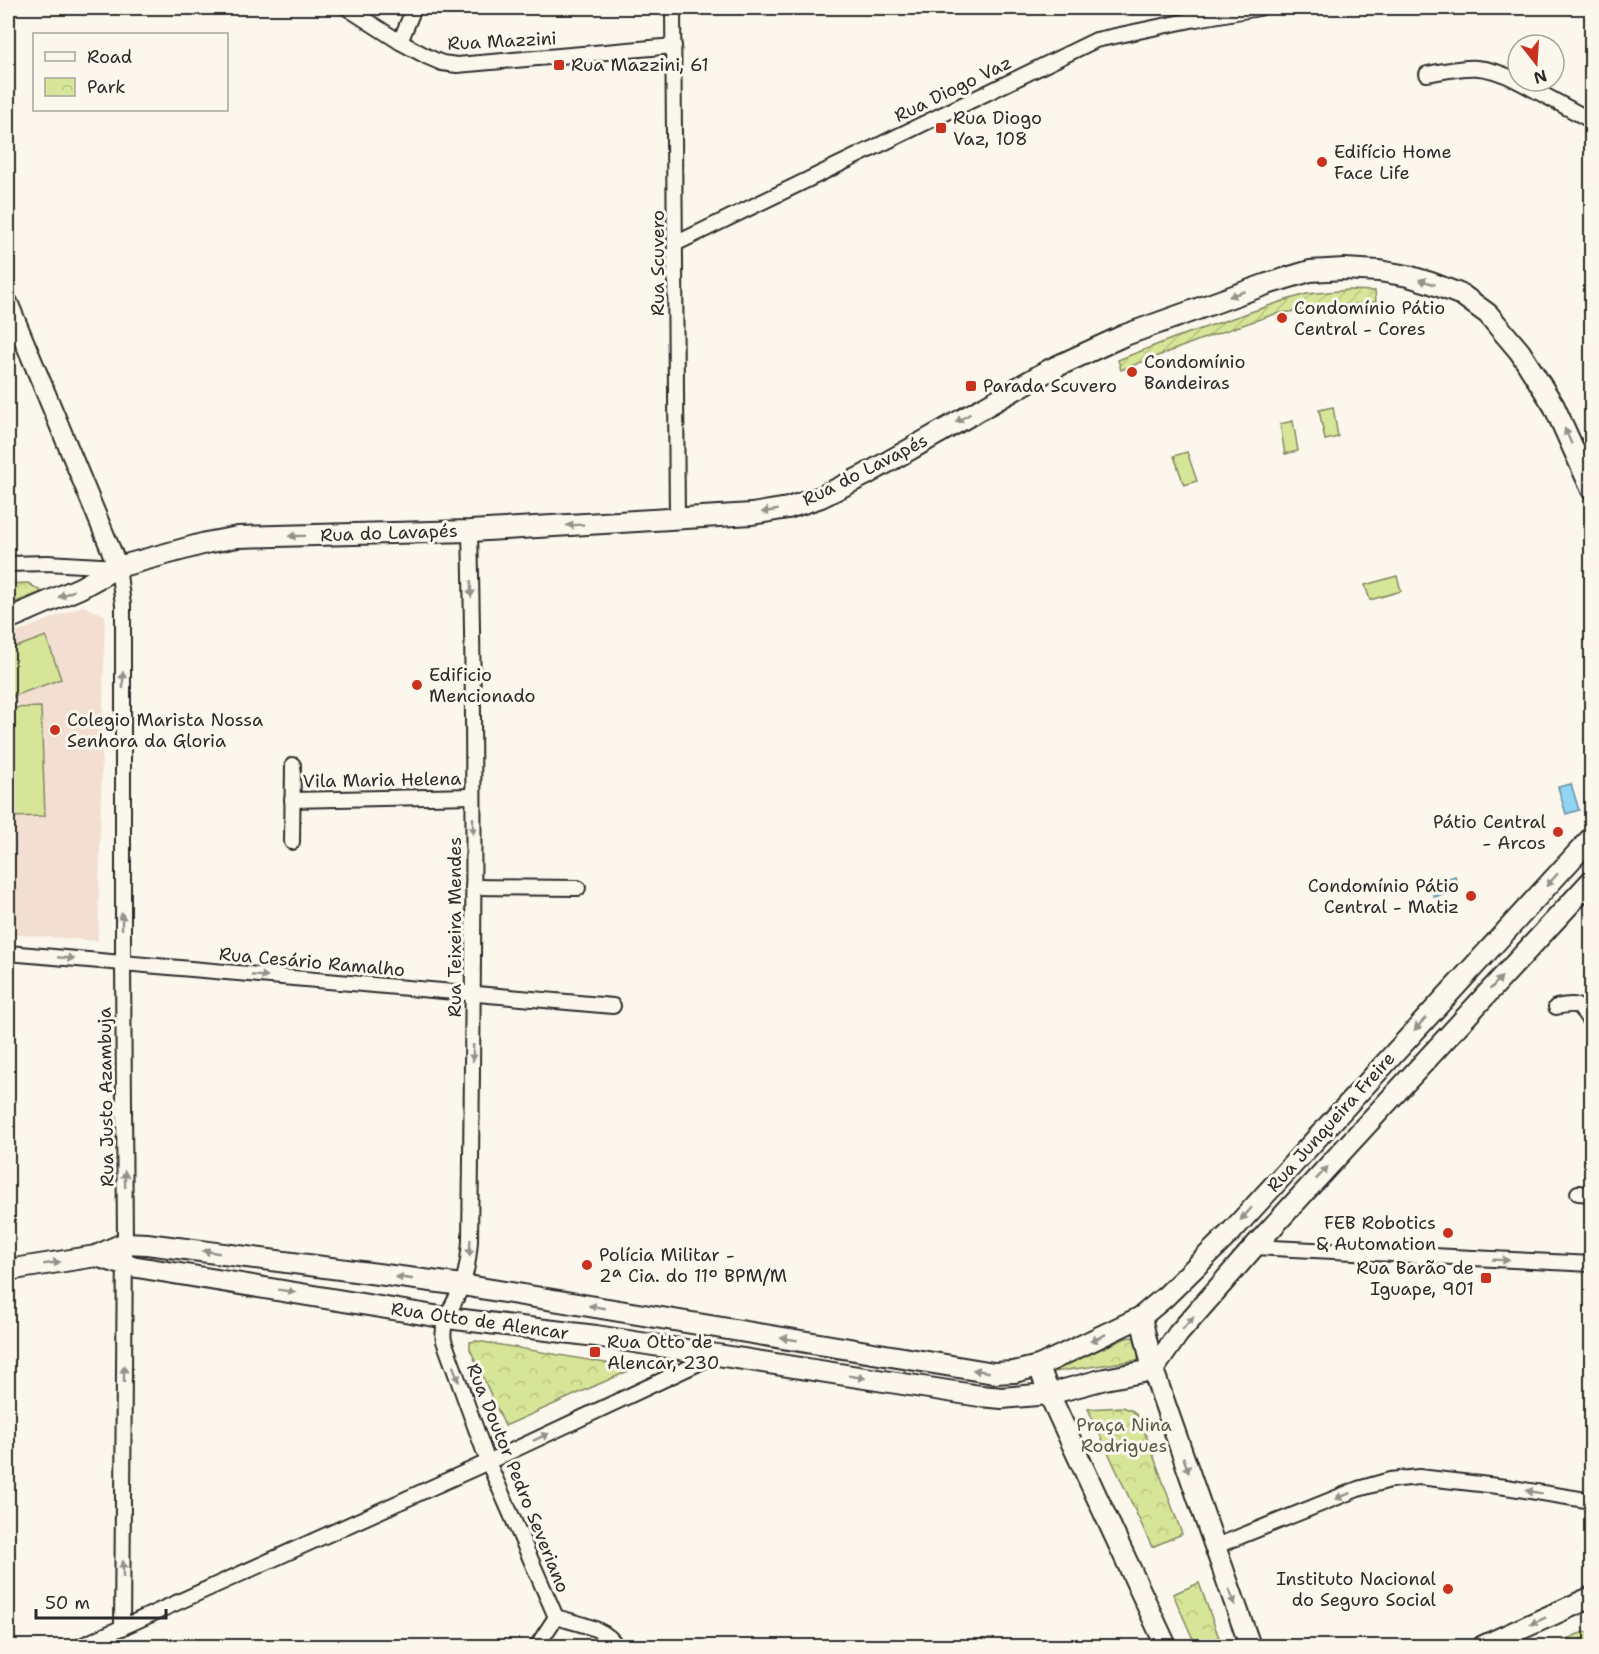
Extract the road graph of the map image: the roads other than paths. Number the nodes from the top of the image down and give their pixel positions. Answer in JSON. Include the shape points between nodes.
{"nodes":[{"id":1,"x":347,"y":8,"type":"edge"},
{"id":2,"x":414,"y":8,"type":"edge"},
{"id":3,"x":673,"y":8,"type":"edge"},
{"id":4,"x":1259,"y":8,"type":"edge"},
{"id":5,"x":400,"y":42,"type":"junction"},
{"id":6,"x":674,"y":46,"type":"junction"},
{"id":7,"x":1427,"y":74,"type":"dead end"},
{"id":8,"x":1506,"y":75,"type":"edge"},
{"id":9,"x":1540,"y":93,"type":"edge"},
{"id":10,"x":1592,"y":121,"type":"edge"},
{"id":11,"x":675,"y":244,"type":"junction"},
{"id":12,"x":8,"y":302,"type":"edge"},
{"id":13,"x":1592,"y":490,"type":"edge"},
{"id":14,"x":677,"y":519,"type":"junction"},
{"id":15,"x":470,"y":531,"type":"junction"},
{"id":16,"x":8,"y":564,"type":"edge"},
{"id":17,"x":118,"y":567,"type":"junction"},
{"id":18,"x":8,"y":619,"type":"edge"},
{"id":19,"x":293,"y":765,"type":"dead end"},
{"id":20,"x":473,"y":796,"type":"junction"},
{"id":21,"x":292,"y":800,"type":"junction"},
{"id":22,"x":1592,"y":837,"type":"edge"},
{"id":23,"x":292,"y":842,"type":"dead end"},
{"id":24,"x":1592,"y":880,"type":"edge"},
{"id":25,"x":473,"y":887,"type":"junction"},
{"id":26,"x":578,"y":888,"type":"dead end"},
{"id":27,"x":1497,"y":940,"type":"junction"},
{"id":28,"x":8,"y":953,"type":"edge"},
{"id":29,"x":1520,"y":958,"type":"junction"},
{"id":30,"x":123,"y":963,"type":"junction"},
{"id":31,"x":473,"y":994,"type":"junction"},
{"id":32,"x":613,"y":1006,"type":"dead end"},
{"id":33,"x":1556,"y":1007,"type":"dead end"},
{"id":34,"x":1592,"y":1024,"type":"edge"},
{"id":35,"x":125,"y":1243,"type":"junction"},
{"id":36,"x":1254,"y":1247,"type":"junction"},
{"id":37,"x":96,"y":1256,"type":"junction"},
{"id":38,"x":1592,"y":1264,"type":"edge"},
{"id":39,"x":125,"y":1265,"type":"junction"},
{"id":40,"x":8,"y":1270,"type":"edge"},
{"id":41,"x":462,"y":1285,"type":"junction"},
{"id":42,"x":1141,"y":1317,"type":"junction"},
{"id":43,"x":447,"y":1318,"type":"junction"},
{"id":44,"x":716,"y":1355,"type":"junction"},
{"id":45,"x":1039,"y":1366,"type":"junction"},
{"id":46,"x":1153,"y":1370,"type":"junction"},
{"id":47,"x":1048,"y":1394,"type":"junction"},
{"id":48,"x":488,"y":1462,"type":"junction"},
{"id":49,"x":1592,"y":1502,"type":"edge"},
{"id":50,"x":1214,"y":1547,"type":"junction"},
{"id":51,"x":1588,"y":1602,"type":"edge"},
{"id":52,"x":556,"y":1617,"type":"junction"},
{"id":53,"x":122,"y":1628,"type":"junction"},
{"id":54,"x":81,"y":1647,"type":"edge"},
{"id":55,"x":537,"y":1647,"type":"edge"},
{"id":56,"x":616,"y":1647,"type":"edge"},
{"id":57,"x":1166,"y":1647,"type":"edge"},
{"id":58,"x":1250,"y":1647,"type":"edge"},
{"id":59,"x":1483,"y":1647,"type":"edge"}],
"edges":[{"from":1,"to":5,"type":"street","name":"Rua Mazzini"},
{"from":2,"to":5,"type":"street"},
{"from":3,"to":6,"type":"street","name":"Rua Scuvero"},
{"from":4,"to":11,"type":"street","name":"Rua Diogo Vaz","via":[[1096,40]]},
{"from":5,"to":6,"type":"street","name":"Rua Mazzini","via":[[442,63],[457,65]]},
{"from":6,"to":11,"type":"street","name":"Rua Scuvero"},
{"from":7,"to":8,"type":"street","via":[[1478,66]]},
{"from":9,"to":10,"type":"street"},
{"from":11,"to":14,"type":"street","name":"Rua Scuvero"},
{"from":12,"to":17,"type":"street"},
{"from":13,"to":14,"type":"main road","name":"Rua do Lavapés","one_way":true,"via":[[1554,406],[1520,352],[1488,314],[1462,296],[1431,283],[1379,271],[1344,269],[1310,271],[1125,335],[1051,369],[821,497],[752,514]]},
{"from":14,"to":15,"type":"main road","name":"Rua do Lavapés","one_way":true},
{"from":15,"to":17,"type":"main road","name":"Rua do Lavapés","one_way":true,"via":[[238,537]]},
{"from":15,"to":20,"type":"street","name":"Rua Teixeira Mendes","one_way":true},
{"from":16,"to":17,"type":"street"},
{"from":17,"to":18,"type":"main road","name":"Rua do Lavapés","one_way":true},
{"from":30,"to":17,"type":"street","name":"Rua Justo Azambuja","one_way":true,"via":[[123,605]]},
{"from":19,"to":21,"type":"street","name":"Vila Maria Helena"},
{"from":20,"to":21,"type":"street","name":"Vila Maria Helena"},
{"from":20,"to":25,"type":"street","name":"Rua Teixeira Mendes","one_way":true},
{"from":21,"to":23,"type":"street","name":"Vila Maria Helena"},
{"from":22,"to":27,"type":"main road","name":"Rua Junqueira Freire","one_way":true},
{"from":24,"to":29,"type":"main road","name":"Rua Junqueira Freire"},
{"from":25,"to":26,"type":"street"},
{"from":25,"to":31,"type":"street","name":"Rua Teixeira Mendes"},
{"from":27,"to":29,"type":"main road"},
{"from":27,"to":42,"type":"main road","name":"Rua Junqueira Freire","one_way":true,"via":[[1232,1231]]},
{"from":28,"to":30,"type":"street","name":"Rua Cesário Ramalho","one_way":true},
{"from":36,"to":29,"type":"main road","name":"Rua Junqueira Freire","one_way":true},
{"from":30,"to":31,"type":"street","name":"Rua Cesário Ramalho","one_way":true},
{"from":35,"to":30,"type":"street","name":"Rua Justo Azambuja","one_way":true},
{"from":31,"to":32,"type":"street","name":"Rua Cesário Ramalho"},
{"from":31,"to":41,"type":"street","name":"Rua Teixeira Mendes","one_way":true,"via":[[471,1241]]},
{"from":33,"to":34,"type":"street","via":[[1578,1006]]},
{"from":35,"to":37,"type":"main road"},
{"from":35,"to":39,"type":"street","name":"Rua Justo Azambuja"},
{"from":41,"to":35,"type":"main road","name":"Rua Otto de Alencar","one_way":true},
{"from":36,"to":38,"type":"street","one_way":true},
{"from":46,"to":36,"type":"main road","name":"Rua Junqueira Freire","one_way":true,"via":[[1178,1334]]},
{"from":37,"to":39,"type":"main road","name":"Rua Otto de Alencar"},
{"from":40,"to":37,"type":"main road","one_way":true},
{"from":39,"to":43,"type":"main road","name":"Rua Otto de Alencar","one_way":true},
{"from":53,"to":39,"type":"street","name":"Rua Justo Azambuja","one_way":true},
{"from":41,"to":43,"type":"street","name":"Rua Teixeira Mendes"},
{"from":45,"to":41,"type":"main road","name":"Rua Otto de Alencar","one_way":true,"via":[[994,1373]]},
{"from":42,"to":45,"type":"main road","name":"Rua Junqueira Freire","one_way":true},
{"from":42,"to":46,"type":"main road"},
{"from":43,"to":44,"type":"main road","name":"Rua Otto de Alencar"},
{"from":43,"to":48,"type":"street","name":"Rua Doutor Pedro Severiano","one_way":true,"via":[[444,1341]]},
{"from":44,"to":47,"type":"main road","name":"Rua Otto de Alencar","one_way":true,"via":[[980,1396]]},
{"from":48,"to":44,"type":"street","one_way":true},
{"from":45,"to":47,"type":"main road"},
{"from":46,"to":47,"type":"main road"},
{"from":46,"to":50,"type":"main road","one_way":true},
{"from":47,"to":57,"type":"main road"},
{"from":48,"to":52,"type":"street","name":"Rua Doutor Pedro Severiano"},
{"from":48,"to":53,"type":"street"},
{"from":49,"to":50,"type":"street","one_way":true,"via":[[1419,1477],[1390,1480]]},
{"from":50,"to":58,"type":"main road","one_way":true},
{"from":51,"to":59,"type":"main road","one_way":true},
{"from":52,"to":55,"type":"street"},
{"from":52,"to":56,"type":"street","via":[[606,1634]]},
{"from":53,"to":54,"type":"street"}]}
